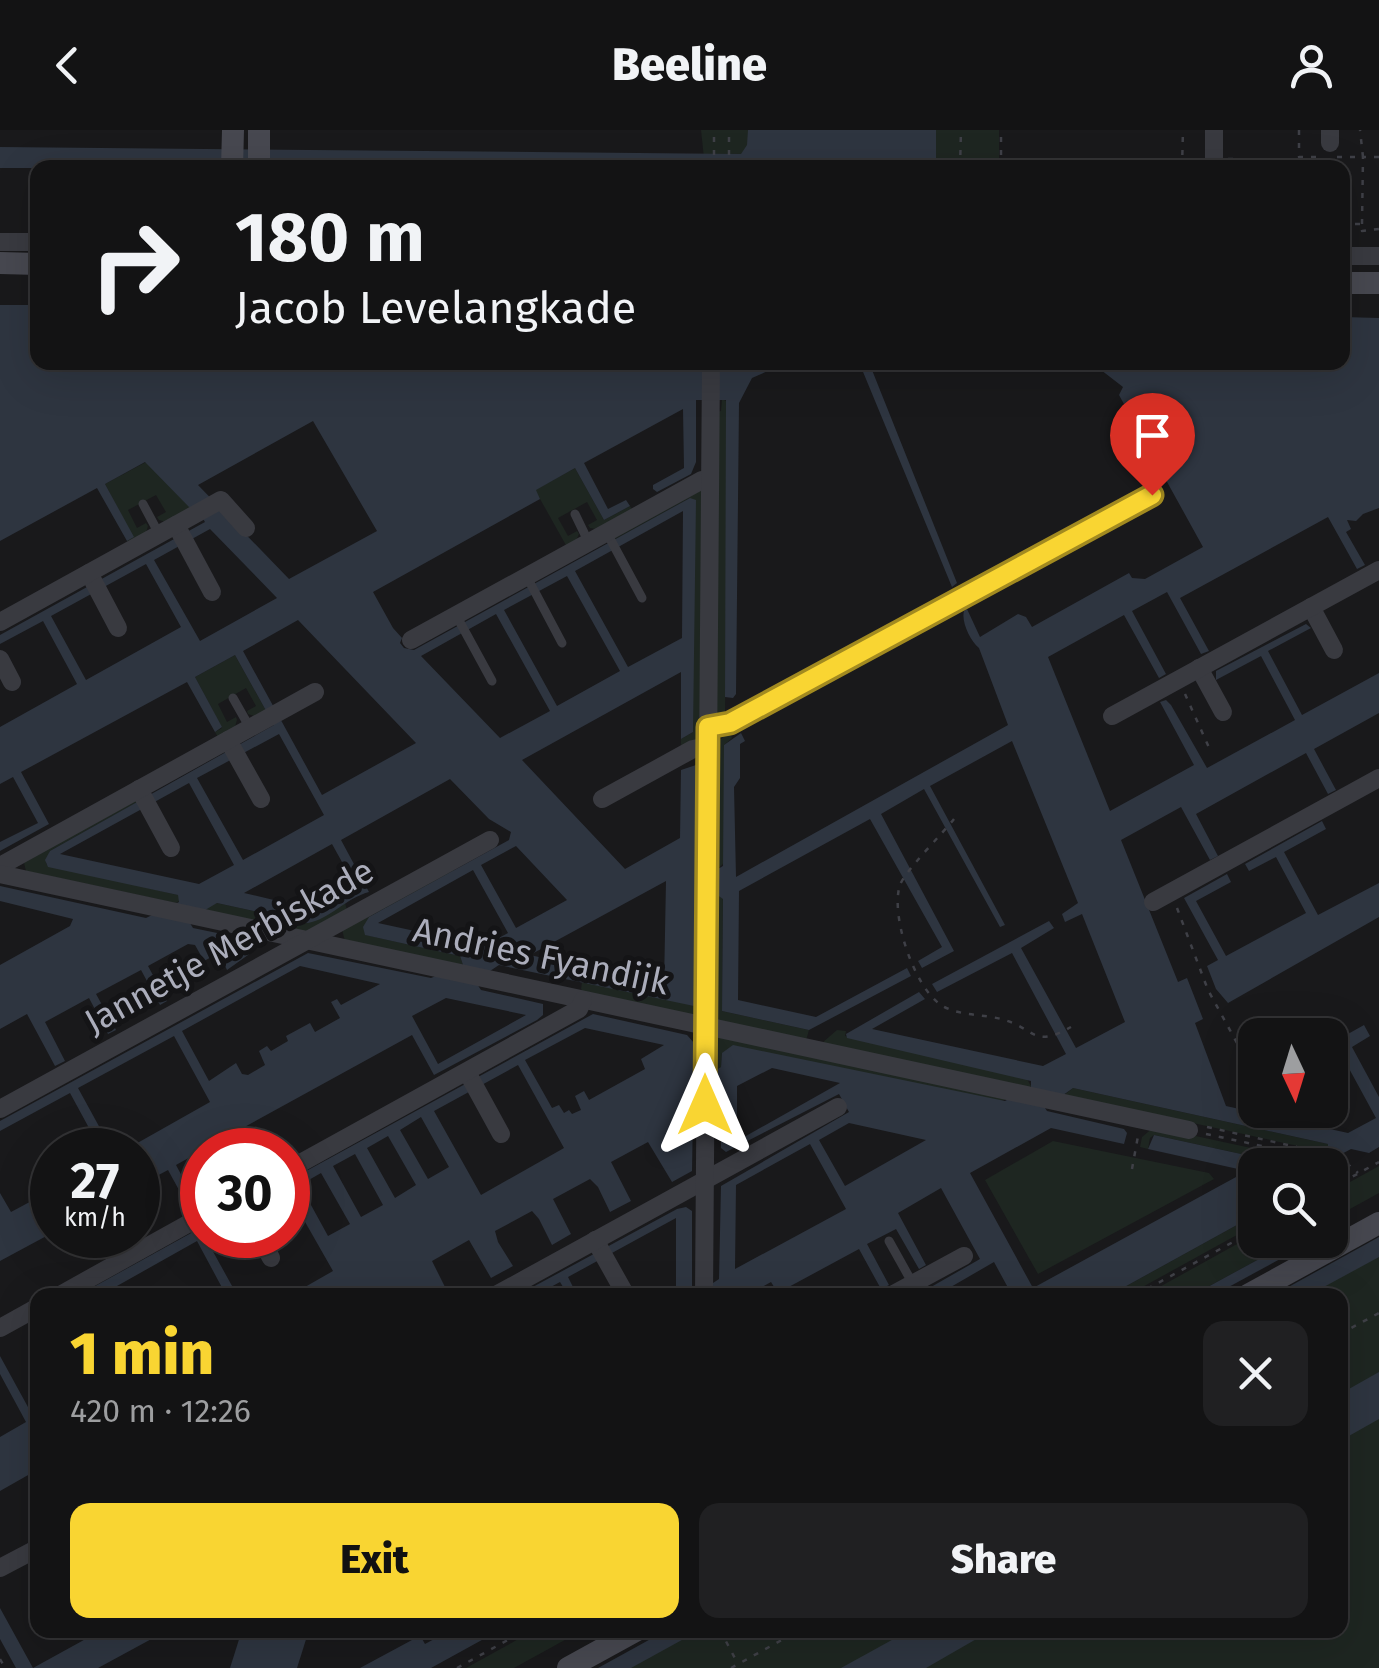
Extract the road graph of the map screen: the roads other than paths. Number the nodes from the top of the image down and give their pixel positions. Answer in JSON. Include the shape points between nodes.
{"nodes":[{"id":1,"x":1214,"y":130,"type":"edge"},
{"id":2,"x":1214,"y":160,"type":"edge"},
{"id":3,"x":0,"y":242,"type":"edge"},
{"id":4,"x":30,"y":242,"type":"edge"},
{"id":5,"x":1350,"y":256,"type":"edge"},
{"id":6,"x":1379,"y":256,"type":"edge"},
{"id":7,"x":0,"y":264,"type":"edge"},
{"id":8,"x":30,"y":264,"type":"edge"},
{"id":9,"x":1350,"y":283,"type":"edge"},
{"id":10,"x":1379,"y":283,"type":"edge"},
{"id":11,"x":711,"y":370,"type":"edge"},
{"id":12,"x":710,"y":480,"type":"junction"},
{"id":13,"x":1152,"y":495,"type":"dead end"},
{"id":14,"x":142,"y":504,"type":"dead end"},
{"id":15,"x":574,"y":514,"type":"dead end"},
{"id":16,"x":246,"y":528,"type":"dead end"},
{"id":17,"x":175,"y":534,"type":"junction"},
{"id":18,"x":608,"y":535,"type":"junction"},
{"id":19,"x":589,"y":543,"type":"junction"},
{"id":20,"x":1379,"y":570,"type":"edge"},
{"id":21,"x":528,"y":579,"type":"junction"},
{"id":22,"x":93,"y":581,"type":"junction"},
{"id":23,"x":212,"y":592,"type":"dead end"},
{"id":24,"x":642,"y":598,"type":"dead end"},
{"id":25,"x":1311,"y":607,"type":"junction"},
{"id":26,"x":458,"y":617,"type":"junction"},
{"id":27,"x":0,"y":622,"type":"edge"},
{"id":28,"x":118,"y":628,"type":"dead end"},
{"id":29,"x":411,"y":640,"type":"dead end"},
{"id":30,"x":562,"y":643,"type":"dead end"},
{"id":31,"x":1334,"y":650,"type":"dead end"},
{"id":32,"x":0,"y":659,"type":"edge"},
{"id":33,"x":1199,"y":668,"type":"junction"},
{"id":34,"x":492,"y":681,"type":"dead end"},
{"id":35,"x":12,"y":682,"type":"dead end"},
{"id":36,"x":314,"y":692,"type":"dead end"},
{"id":37,"x":234,"y":698,"type":"dead end"},
{"id":38,"x":1222,"y":712,"type":"dead end"},
{"id":39,"x":1112,"y":716,"type":"dead end"},
{"id":40,"x":266,"y":719,"type":"junction"},
{"id":41,"x":708,"y":736,"type":"junction"},
{"id":42,"x":233,"y":748,"type":"junction"},
{"id":43,"x":1379,"y":778,"type":"edge"},
{"id":44,"x":143,"y":797,"type":"junction"},
{"id":45,"x":261,"y":799,"type":"dead end"},
{"id":46,"x":602,"y":800,"type":"dead end"},
{"id":47,"x":490,"y":840,"type":"dead end"},
{"id":48,"x":171,"y":848,"type":"dead end"},
{"id":49,"x":0,"y":866,"type":"edge"},
{"id":50,"x":0,"y":874,"type":"edge"},
{"id":51,"x":1153,"y":902,"type":"dead end"},
{"id":52,"x":309,"y":939,"type":"junction"},
{"id":53,"x":583,"y":1000,"type":"junction"},
{"id":54,"x":705,"y":1025,"type":"junction"},
{"id":55,"x":471,"y":1080,"type":"junction"},
{"id":56,"x":838,"y":1107,"type":"dead end"},
{"id":57,"x":0,"y":1109,"type":"edge"},
{"id":58,"x":1188,"y":1130,"type":"road end"},
{"id":59,"x":501,"y":1134,"type":"dead end"},
{"id":60,"x":310,"y":1159,"type":"edge"},
{"id":61,"x":706,"y":1179,"type":"junction"},
{"id":62,"x":1379,"y":1222,"type":"edge"},
{"id":63,"x":180,"y":1228,"type":"edge"},
{"id":64,"x":889,"y":1241,"type":"dead end"},
{"id":65,"x":600,"y":1249,"type":"junction"},
{"id":66,"x":964,"y":1256,"type":"dead end"},
{"id":67,"x":913,"y":1284,"type":"junction"},
{"id":68,"x":73,"y":1288,"type":"edge"},
{"id":69,"x":521,"y":1288,"type":"edge"},
{"id":70,"x":622,"y":1288,"type":"edge"},
{"id":71,"x":704,"y":1288,"type":"edge"},
{"id":72,"x":905,"y":1288,"type":"edge"},
{"id":73,"x":1261,"y":1288,"type":"edge"},
{"id":74,"x":30,"y":1311,"type":"edge"},
{"id":75,"x":0,"y":1328,"type":"edge"},
{"id":76,"x":30,"y":1552,"type":"edge"},
{"id":77,"x":0,"y":1568,"type":"edge"},
{"id":78,"x":622,"y":1638,"type":"edge"},
{"id":79,"x":568,"y":1668,"type":"edge"}],
"edges":[{"from":1,"to":2,"type":"street"},
{"from":3,"to":4,"type":"street"},
{"from":5,"to":6,"type":"street"},
{"from":7,"to":8,"type":"street"},
{"from":9,"to":10,"type":"street"},
{"from":11,"to":12,"type":"street"},
{"from":12,"to":18,"type":"street"},
{"from":12,"to":41,"type":"street"},
{"from":13,"to":41,"type":"street"},
{"from":14,"to":17,"type":"lane"},
{"from":15,"to":19,"type":"lane"},
{"from":16,"to":17,"type":"street","via":[[221,500]]},
{"from":17,"to":22,"type":"street"},
{"from":17,"to":23,"type":"street"},
{"from":18,"to":19,"type":"street"},
{"from":18,"to":24,"type":"lane"},
{"from":19,"to":21,"type":"street"},
{"from":20,"to":25,"type":"street"},
{"from":21,"to":26,"type":"street"},
{"from":21,"to":30,"type":"lane"},
{"from":22,"to":27,"type":"street"},
{"from":22,"to":28,"type":"street"},
{"from":25,"to":31,"type":"street"},
{"from":25,"to":33,"type":"street"},
{"from":26,"to":29,"type":"street"},
{"from":26,"to":34,"type":"lane"},
{"from":32,"to":35,"type":"street"},
{"from":33,"to":38,"type":"street"},
{"from":33,"to":39,"type":"street"},
{"from":36,"to":40,"type":"street"},
{"from":37,"to":40,"type":"lane"},
{"from":40,"to":42,"type":"street"},
{"from":41,"to":46,"type":"street"},
{"from":41,"to":54,"type":"street"},
{"from":42,"to":44,"type":"street"},
{"from":42,"to":45,"type":"street"},
{"from":43,"to":51,"type":"street"},
{"from":44,"to":48,"type":"street"},
{"from":44,"to":49,"type":"street"},
{"from":47,"to":52,"type":"street","name":"Jannetje Merbiskade"},
{"from":50,"to":52,"type":"street","name":"Andries Fyandijk"},
{"from":52,"to":53,"type":"street","name":"Andries Fyandijk"},
{"from":52,"to":57,"type":"street","name":"Jannetje Merbiskade"},
{"from":53,"to":54,"type":"street","name":"Andries Fyandijk"},
{"from":53,"to":55,"type":"street"},
{"from":54,"to":58,"type":"street","name":"Andries Fyandijk"},
{"from":54,"to":61,"type":"street"},
{"from":55,"to":59,"type":"street"},
{"from":55,"to":60,"type":"street"},
{"from":56,"to":61,"type":"street"},
{"from":61,"to":65,"type":"street"},
{"from":61,"to":71,"type":"street"},
{"from":62,"to":73,"type":"street"},
{"from":63,"to":68,"type":"street"},
{"from":64,"to":67,"type":"lane"},
{"from":65,"to":69,"type":"street"},
{"from":65,"to":70,"type":"street"},
{"from":66,"to":67,"type":"street"},
{"from":67,"to":72,"type":"street"},
{"from":74,"to":75,"type":"street"},
{"from":76,"to":77,"type":"street"},
{"from":78,"to":79,"type":"street"}]}
